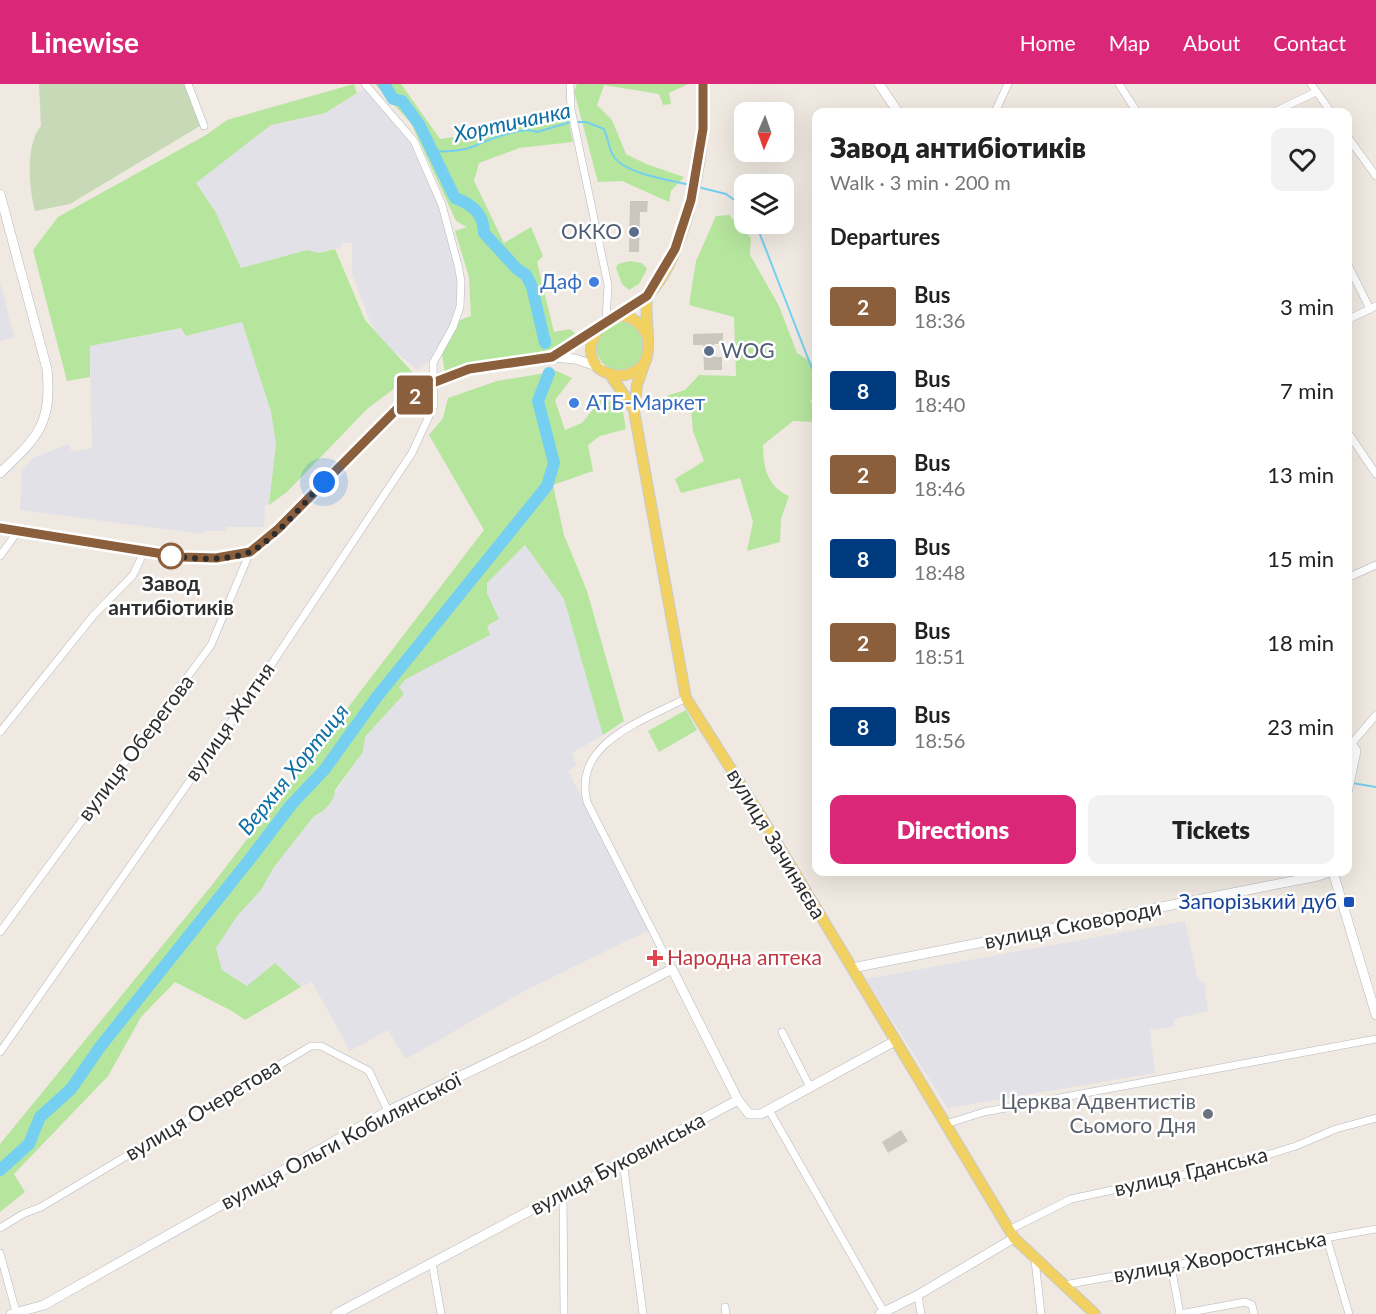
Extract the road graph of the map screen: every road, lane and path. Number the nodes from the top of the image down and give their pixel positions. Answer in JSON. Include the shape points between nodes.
{"nodes":[{"id":1,"x":188,"y":84,"type":"edge"},
{"id":2,"x":365,"y":84,"type":"edge"},
{"id":3,"x":570,"y":84,"type":"edge"},
{"id":4,"x":703,"y":84,"type":"edge"},
{"id":5,"x":879,"y":84,"type":"edge"},
{"id":6,"x":1008,"y":84,"type":"edge"},
{"id":7,"x":1119,"y":84,"type":"edge"},
{"id":8,"x":1311,"y":84,"type":"edge"},
{"id":9,"x":1316,"y":92,"type":"junction"},
{"id":10,"x":895,"y":108,"type":"edge"},
{"id":11,"x":997,"y":108,"type":"edge"},
{"id":12,"x":1134,"y":108,"type":"edge"},
{"id":13,"x":1282,"y":108,"type":"edge"},
{"id":14,"x":1328,"y":108,"type":"edge"},
{"id":15,"x":204,"y":126,"type":"dead end"},
{"id":16,"x":1352,"y":143,"type":"edge"},
{"id":17,"x":1376,"y":176,"type":"edge"},
{"id":18,"x":0,"y":194,"type":"edge"},
{"id":19,"x":1352,"y":272,"type":"edge"},
{"id":20,"x":647,"y":296,"type":"junction"},
{"id":21,"x":1373,"y":308,"type":"edge"},
{"id":22,"x":1352,"y":318,"type":"edge"},
{"id":23,"x":606,"y":321,"type":"junction"},
{"id":24,"x":597,"y":328,"type":"junction"},
{"id":25,"x":647,"y":335,"type":"junction"},
{"id":26,"x":552,"y":357,"type":"junction"},
{"id":27,"x":646,"y":359,"type":"junction"},
{"id":28,"x":604,"y":370,"type":"junction"},
{"id":29,"x":435,"y":382,"type":"junction"},
{"id":30,"x":634,"y":411,"type":"junction"},
{"id":31,"x":1352,"y":438,"type":"edge"},
{"id":32,"x":0,"y":473,"type":"edge"},
{"id":33,"x":1376,"y":474,"type":"edge"},
{"id":34,"x":0,"y":528,"type":"edge"},
{"id":35,"x":18,"y":531,"type":"junction"},
{"id":36,"x":144,"y":552,"type":"junction"},
{"id":37,"x":250,"y":552,"type":"junction"},
{"id":38,"x":0,"y":556,"type":"edge"},
{"id":39,"x":1376,"y":565,"type":"edge"},
{"id":40,"x":1352,"y":576,"type":"edge"},
{"id":41,"x":686,"y":698,"type":"junction"},
{"id":42,"x":1376,"y":715,"type":"edge"},
{"id":43,"x":0,"y":732,"type":"edge"},
{"id":44,"x":1352,"y":738,"type":"edge"},
{"id":45,"x":1352,"y":744,"type":"edge"},
{"id":46,"x":1352,"y":774,"type":"edge"},
{"id":47,"x":1318,"y":876,"type":"edge"},
{"id":48,"x":1332,"y":876,"type":"edge"},
{"id":49,"x":0,"y":932,"type":"edge"},
{"id":50,"x":852,"y":968,"type":"junction"},
{"id":51,"x":672,"y":969,"type":"junction"},
{"id":52,"x":1376,"y":1015,"type":"edge"},
{"id":53,"x":782,"y":1032,"type":"dead end"},
{"id":54,"x":1376,"y":1039,"type":"edge"},
{"id":55,"x":895,"y":1041,"type":"junction"},
{"id":56,"x":0,"y":1051,"type":"edge"},
{"id":57,"x":810,"y":1088,"type":"junction"},
{"id":58,"x":738,"y":1100,"type":"junction"},
{"id":59,"x":769,"y":1110,"type":"junction"},
{"id":60,"x":388,"y":1111,"type":"junction"},
{"id":61,"x":1376,"y":1118,"type":"edge"},
{"id":62,"x":946,"y":1124,"type":"junction"},
{"id":63,"x":623,"y":1161,"type":"junction"},
{"id":64,"x":563,"y":1193,"type":"junction"},
{"id":65,"x":0,"y":1228,"type":"edge"},
{"id":66,"x":1376,"y":1229,"type":"edge"},
{"id":67,"x":1012,"y":1234,"type":"junction"},
{"id":68,"x":1327,"y":1239,"type":"junction"},
{"id":69,"x":0,"y":1254,"type":"edge"},
{"id":70,"x":1035,"y":1260,"type":"junction"},
{"id":71,"x":432,"y":1262,"type":"junction"},
{"id":72,"x":1171,"y":1266,"type":"junction"},
{"id":73,"x":1064,"y":1285,"type":"junction"},
{"id":74,"x":918,"y":1295,"type":"junction"},
{"id":75,"x":47,"y":1309,"type":"edge"},
{"id":76,"x":14,"y":1313,"type":"edge"},
{"id":77,"x":339,"y":1313,"type":"edge"},
{"id":78,"x":882,"y":1313,"type":"edge"},
{"id":79,"x":441,"y":1314,"type":"edge"},
{"id":80,"x":564,"y":1314,"type":"edge"},
{"id":81,"x":643,"y":1314,"type":"edge"},
{"id":82,"x":921,"y":1314,"type":"edge"},
{"id":83,"x":1041,"y":1314,"type":"edge"},
{"id":84,"x":1095,"y":1314,"type":"edge"},
{"id":85,"x":1180,"y":1314,"type":"edge"},
{"id":86,"x":1254,"y":1314,"type":"edge"},
{"id":87,"x":1348,"y":1314,"type":"edge"}],
"edges":[{"from":1,"to":15,"type":"street"},
{"from":2,"to":29,"type":"street","name":"вулиця Житня","via":[[414,141],[442,205],[458,265],[460,307],[434,358]]},
{"from":3,"to":23,"type":"street","via":[[575,128],[608,285]]},
{"from":4,"to":20,"type":"main road","via":[[703,129],[691,200],[675,249]]},
{"from":5,"to":10,"type":"street"},
{"from":6,"to":11,"type":"street"},
{"from":7,"to":12,"type":"street"},
{"from":8,"to":9,"type":"street"},
{"from":9,"to":13,"type":"street"},
{"from":9,"to":14,"type":"street"},
{"from":16,"to":17,"type":"street"},
{"from":18,"to":32,"type":"street","via":[[47,369],[48,394],[45,419],[37,437]]},
{"from":19,"to":21,"type":"street"},
{"from":20,"to":23,"type":"main road"},
{"from":20,"to":25,"type":"main road"},
{"from":21,"to":22,"type":"street"},
{"from":23,"to":24,"type":"main road"},
{"from":23,"to":25,"type":"main road","via":[[630,319]]},
{"from":24,"to":26,"type":"street"},
{"from":24,"to":28,"type":"main road","via":[[591,351]]},
{"from":25,"to":27,"type":"main road"},
{"from":26,"to":28,"type":"street","via":[[575,359]]},
{"from":26,"to":29,"type":"street","via":[[469,369]]},
{"from":27,"to":28,"type":"main road","via":[[633,372],[621,376]]},
{"from":27,"to":30,"type":"main road"},
{"from":28,"to":30,"type":"main road"},
{"from":29,"to":37,"type":"street","via":[[402,404],[278,529]]},
{"from":29,"to":56,"type":"street","name":"вулиця Житня","via":[[434,405],[399,474],[273,662]]},
{"from":30,"to":41,"type":"main road","name":"вулиця Зачиняєва"},
{"from":31,"to":33,"type":"street"},
{"from":34,"to":35,"type":"street"},
{"from":35,"to":36,"type":"street"},
{"from":35,"to":38,"type":"street"},
{"from":36,"to":37,"type":"street","via":[[197,559]]},
{"from":36,"to":43,"type":"street","via":[[133,574],[93,616]]},
{"from":37,"to":49,"type":"street","name":"вулиця Оберегова","via":[[212,645]]},
{"from":39,"to":40,"type":"street"},
{"from":41,"to":50,"type":"main road","name":"вулиця Зачиняєва"},
{"from":41,"to":51,"type":"street","via":[[610,739],[594,753],[585,776],[587,802]]},
{"from":42,"to":44,"type":"street"},
{"from":45,"to":46,"type":"street","via":[[1356,751]]},
{"from":47,"to":50,"type":"street","name":"вулиця Сковороди"},
{"from":48,"to":52,"type":"street"},
{"from":50,"to":55,"type":"main road","name":"вулиця Зачиняєва"},
{"from":51,"to":58,"type":"street"},
{"from":51,"to":60,"type":"street","name":"вулиця Ольги Кобилянської"},
{"from":53,"to":57,"type":"street"},
{"from":54,"to":62,"type":"street","via":[[993,1110]]},
{"from":55,"to":57,"type":"street"},
{"from":55,"to":62,"type":"main road","name":"вулиця Зачиняєва"},
{"from":57,"to":59,"type":"street"},
{"from":58,"to":59,"type":"street","via":[[745,1111],[754,1115]]},
{"from":58,"to":63,"type":"street","name":"вулиця Буковинська"},
{"from":59,"to":78,"type":"street"},
{"from":60,"to":65,"type":"street","name":"вулиця Очеретова","via":[[369,1071],[315,1045]]},
{"from":60,"to":75,"type":"street","name":"вулиця Ольги Кобилянської"},
{"from":61,"to":67,"type":"street","name":"вулиця Гданська","via":[[1251,1160],[1078,1197],[1047,1209]]},
{"from":62,"to":67,"type":"main road","name":"вулиця Зачиняєва"},
{"from":63,"to":64,"type":"street","name":"вулиця Буковинська"},
{"from":63,"to":81,"type":"street"},
{"from":64,"to":71,"type":"street","name":"вулиця Буковинська"},
{"from":64,"to":80,"type":"street"},
{"from":66,"to":68,"type":"street","name":"вулиця Хворостянська"},
{"from":67,"to":70,"type":"main road","name":"вулиця Зачиняєва"},
{"from":67,"to":74,"type":"street"},
{"from":68,"to":72,"type":"street","name":"вулиця Хворостянська"},
{"from":68,"to":87,"type":"street"},
{"from":69,"to":76,"type":"street"},
{"from":70,"to":73,"type":"main road","name":"вулиця Зачиняєва"},
{"from":70,"to":83,"type":"street"},
{"from":71,"to":77,"type":"street","name":"вулиця Буковинська"},
{"from":71,"to":79,"type":"street"},
{"from":72,"to":73,"type":"street","name":"вулиця Хворостянська"},
{"from":72,"to":85,"type":"street"},
{"from":73,"to":84,"type":"main road","name":"вулиця Зачиняєва"},
{"from":74,"to":78,"type":"street"},
{"from":74,"to":82,"type":"street"},
{"from":75,"to":76,"type":"street","name":"вулиця Ольги Кобилянської"},
{"from":85,"to":86,"type":"street","via":[[1245,1302],[1252,1305]]}]}
